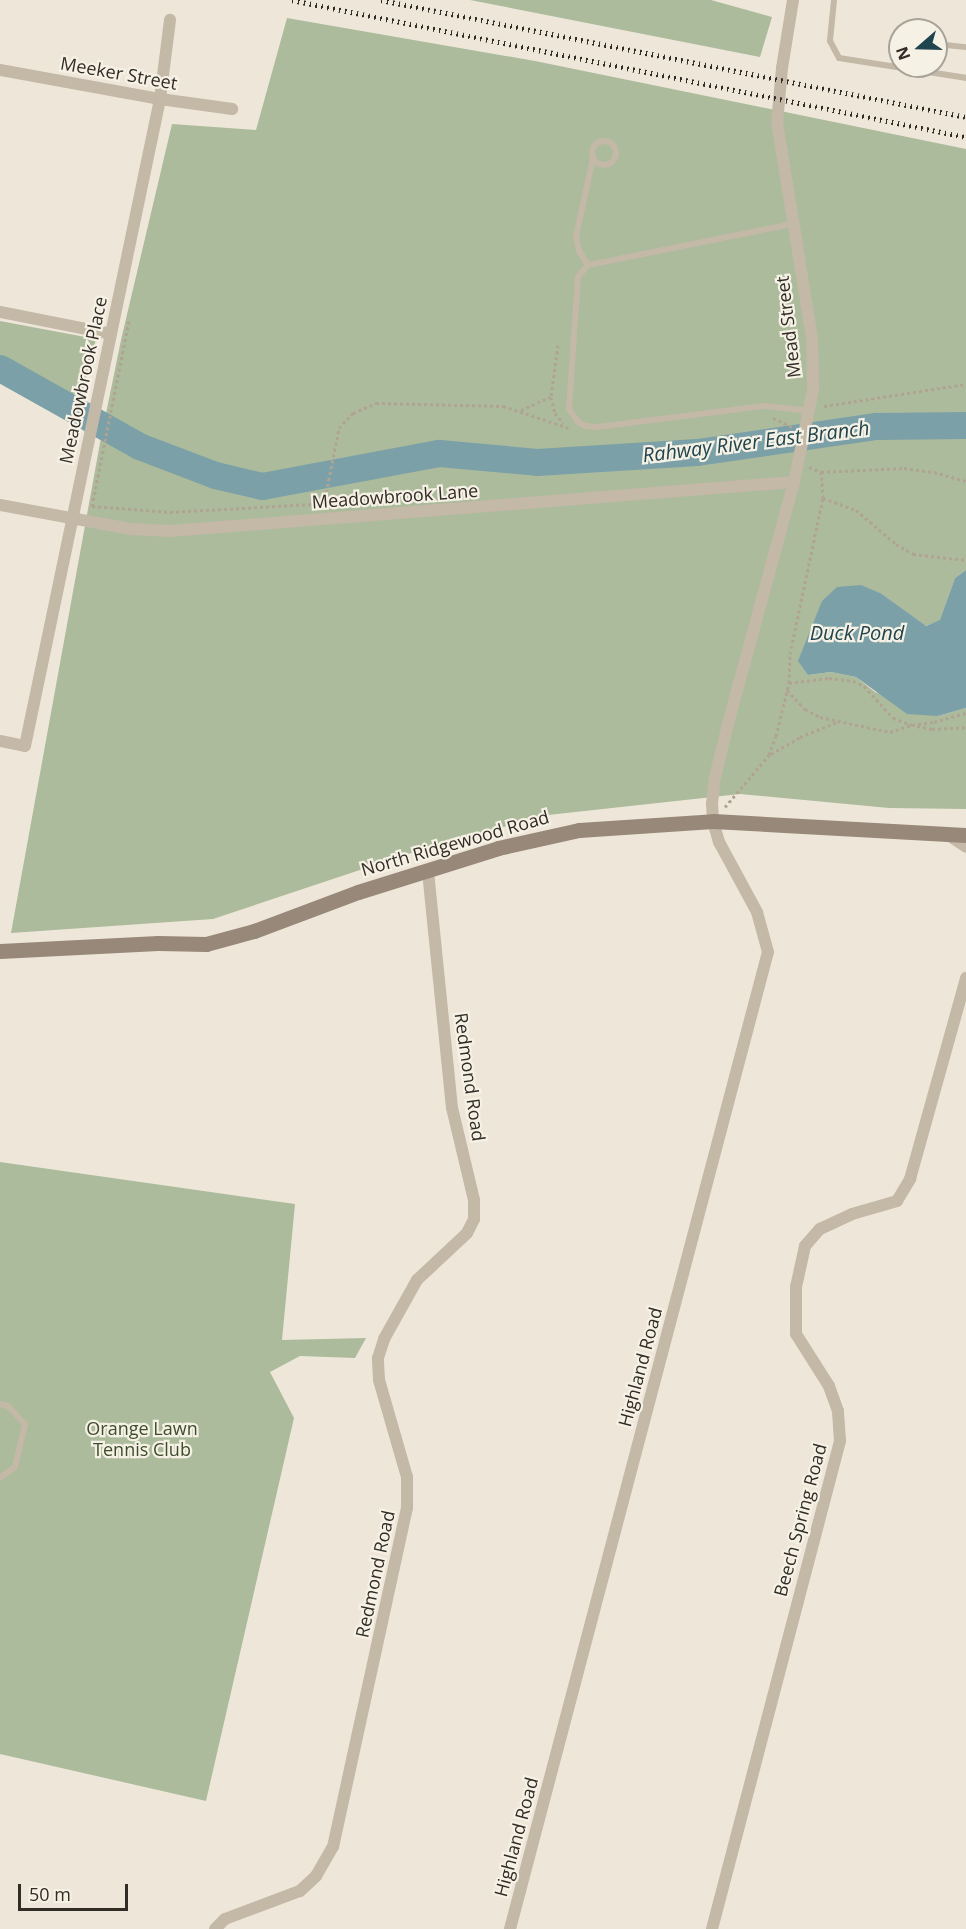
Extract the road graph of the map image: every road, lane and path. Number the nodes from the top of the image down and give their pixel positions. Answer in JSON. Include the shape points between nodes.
{"nodes":[{"id":1,"x":793,"y":0,"type":"edge"},
{"id":2,"x":834,"y":0,"type":"edge"},
{"id":3,"x":170,"y":20,"type":"dead end"},
{"id":4,"x":948,"y":45,"type":"edge"},
{"id":5,"x":966,"y":47,"type":"edge"},
{"id":6,"x":888,"y":64,"type":"edge"},
{"id":7,"x":0,"y":70,"type":"edge"},
{"id":8,"x":948,"y":74,"type":"edge"},
{"id":9,"x":966,"y":78,"type":"edge"},
{"id":10,"x":160,"y":99,"type":"junction"},
{"id":11,"x":232,"y":109,"type":"dead end"},
{"id":12,"x":593,"y":159,"type":"junction"},
{"id":13,"x":792,"y":224,"type":"junction"},
{"id":14,"x":588,"y":265,"type":"junction"},
{"id":15,"x":0,"y":312,"type":"edge"},
{"id":16,"x":129,"y":321,"type":"dead end"},
{"id":17,"x":111,"y":334,"type":"junction"},
{"id":18,"x":558,"y":345,"type":"dead end"},
{"id":19,"x":966,"y":384,"type":"edge"},
{"id":20,"x":551,"y":397,"type":"junction"},
{"id":21,"x":824,"y":406,"type":"dead end"},
{"id":22,"x":520,"y":411,"type":"junction"},
{"id":23,"x":764,"y":416,"type":"dead end"},
{"id":24,"x":809,"y":417,"type":"junction"},
{"id":25,"x":564,"y":425,"type":"junction"},
{"id":26,"x":792,"y":427,"type":"dead end"},
{"id":27,"x":572,"y":430,"type":"dead end"},
{"id":28,"x":809,"y":467,"type":"dead end"},
{"id":29,"x":821,"y":472,"type":"junction"},
{"id":30,"x":966,"y":481,"type":"edge"},
{"id":31,"x":794,"y":482,"type":"junction"},
{"id":32,"x":823,"y":498,"type":"junction"},
{"id":33,"x":0,"y":505,"type":"edge"},
{"id":34,"x":73,"y":518,"type":"junction"},
{"id":35,"x":966,"y":560,"type":"edge"},
{"id":36,"x":789,"y":683,"type":"junction"},
{"id":37,"x":787,"y":690,"type":"junction"},
{"id":38,"x":966,"y":713,"type":"edge"},
{"id":39,"x":837,"y":722,"type":"junction"},
{"id":40,"x":912,"y":725,"type":"junction"},
{"id":41,"x":966,"y":727,"type":"edge"},
{"id":42,"x":0,"y":741,"type":"edge"},
{"id":43,"x":769,"y":755,"type":"junction"},
{"id":44,"x":713,"y":820,"type":"junction"},
{"id":45,"x":947,"y":834,"type":"junction"},
{"id":46,"x":966,"y":835,"type":"edge"},
{"id":47,"x":966,"y":847,"type":"edge"},
{"id":48,"x":428,"y":872,"type":"junction"},
{"id":49,"x":0,"y":951,"type":"edge"},
{"id":50,"x":966,"y":978,"type":"edge"},
{"id":51,"x":0,"y":1404,"type":"edge"},
{"id":52,"x":0,"y":1478,"type":"edge"},
{"id":53,"x":215,"y":1929,"type":"edge"},
{"id":54,"x":510,"y":1929,"type":"edge"},
{"id":55,"x":712,"y":1929,"type":"edge"}],
"edges":[{"from":1,"to":13,"type":"street","name":"Mead Street","via":[[777,123]]},
{"from":2,"to":6,"type":"lane","via":[[830,41],[839,58]]},
{"from":3,"to":10,"type":"street","name":"Meadowbrook Place"},
{"from":4,"to":5,"type":"lane"},
{"from":7,"to":10,"type":"street","name":"Meeker Street"},
{"from":8,"to":9,"type":"lane"},
{"from":10,"to":11,"type":"street","name":"Meeker Street"},
{"from":10,"to":17,"type":"street","name":"Meadowbrook Place"},
{"from":12,"to":12,"type":"lane","via":[[607,165],[614,160],[616,149],[607,141],[599,142],[593,147]]},
{"from":12,"to":14,"type":"lane","via":[[576,236]]},
{"from":13,"to":14,"type":"lane"},
{"from":13,"to":24,"type":"street","name":"Mead Street","via":[[812,338]]},
{"from":14,"to":24,"type":"lane","via":[[578,277],[568,409],[578,422],[597,427],[764,406]]},
{"from":15,"to":17,"type":"street"},
{"from":16,"to":22,"type":"path","via":[[92,506],[170,512],[324,502],[339,428],[353,413],[376,403],[503,406]]},
{"from":17,"to":34,"type":"street","name":"Meadowbrook Place"},
{"from":18,"to":20,"type":"path"},
{"from":19,"to":21,"type":"path"},
{"from":20,"to":22,"type":"path"},
{"from":20,"to":25,"type":"path","via":[[555,413]]},
{"from":22,"to":25,"type":"path"},
{"from":23,"to":26,"type":"path"},
{"from":24,"to":31,"type":"street","name":"Mead Street"},
{"from":25,"to":27,"type":"path"},
{"from":28,"to":29,"type":"path"},
{"from":29,"to":30,"type":"path","via":[[904,468]]},
{"from":29,"to":32,"type":"path"},
{"from":31,"to":34,"type":"street","name":"Meadowbrook Lane","via":[[170,531],[131,529]]},
{"from":31,"to":44,"type":"street","name":"Mead Street","via":[[715,777]]},
{"from":32,"to":35,"type":"path","via":[[856,510],[913,554]]},
{"from":32,"to":36,"type":"path","via":[[790,654]]},
{"from":33,"to":34,"type":"street","name":"Meadowbrook Lane"},
{"from":34,"to":42,"type":"street","name":"Meadowbrook Place","via":[[25,746]]},
{"from":36,"to":37,"type":"path"},
{"from":36,"to":40,"type":"path","via":[[829,678],[853,681],[864,686],[893,718]]},
{"from":37,"to":39,"type":"path","via":[[805,709]]},
{"from":37,"to":43,"type":"path"},
{"from":38,"to":40,"type":"path"},
{"from":39,"to":40,"type":"path","via":[[890,732]]},
{"from":39,"to":43,"type":"path"},
{"from":40,"to":41,"type":"path","via":[[932,729]]},
{"from":43,"to":44,"type":"path"},
{"from":44,"to":45,"type":"street","name":"North Ridgewood Road"},
{"from":44,"to":48,"type":"street","name":"North Ridgewood Road","via":[[545,835]]},
{"from":44,"to":54,"type":"street","name":"Highland Road","via":[[720,842],[757,912],[768,952]]},
{"from":45,"to":46,"type":"street","name":"North Ridgewood Road"},
{"from":45,"to":47,"type":"street"},
{"from":48,"to":49,"type":"street","name":"North Ridgewood Road","via":[[357,892],[206,945]]},
{"from":48,"to":53,"type":"street","name":"Redmond Road","via":[[452,1108],[474,1200],[474,1219],[467,1233],[417,1280],[384,1339],[378,1358],[379,1380],[407,1477],[408,1508],[333,1847],[316,1876],[300,1891],[225,1919]]},
{"from":50,"to":55,"type":"street","name":"Beech Spring Road","via":[[910,1179],[897,1201],[820,1228],[805,1246],[796,1287],[796,1334],[829,1386],[838,1411],[840,1441]]},
{"from":51,"to":52,"type":"lane","via":[[8,1406],[25,1424],[15,1467]]}]}
